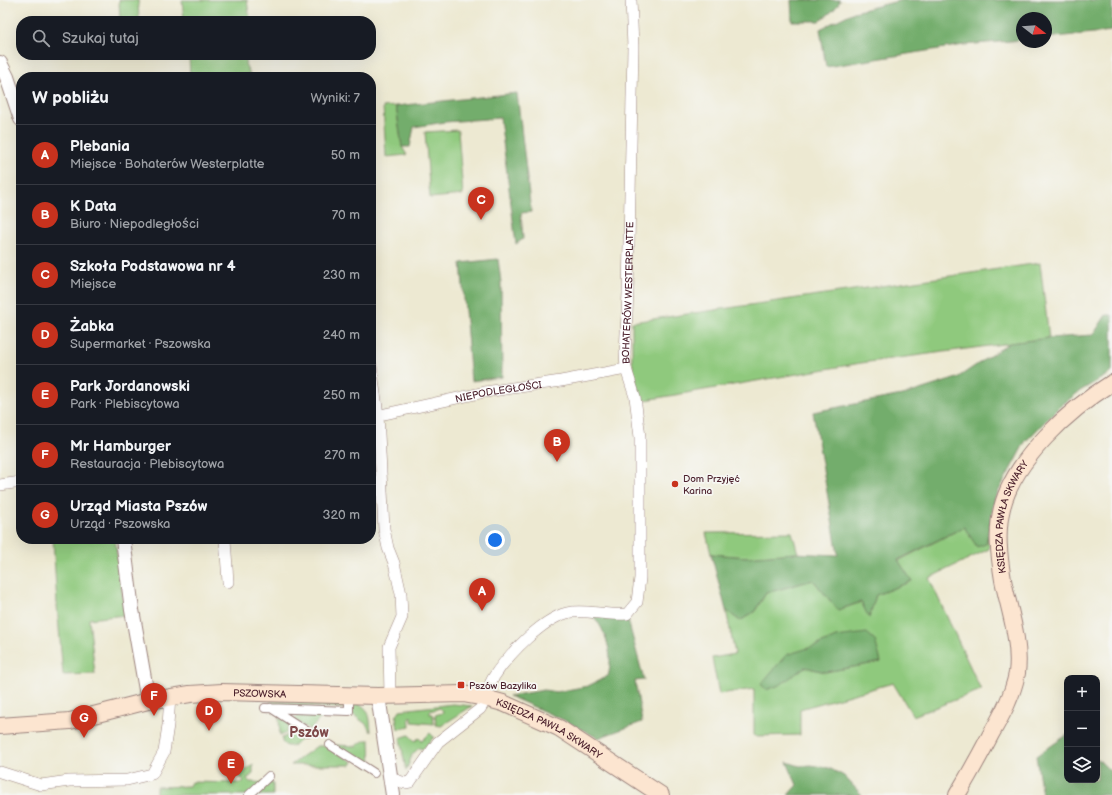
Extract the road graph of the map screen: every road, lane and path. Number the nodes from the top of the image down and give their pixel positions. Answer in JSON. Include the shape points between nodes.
{"nodes":[{"id":1,"x":631,"y":0,"type":"edge"},
{"id":2,"x":0,"y":63,"type":"edge"},
{"id":3,"x":16,"y":104,"type":"edge"},
{"id":4,"x":626,"y":369,"type":"junction"},
{"id":5,"x":1112,"y":383,"type":"edge"},
{"id":6,"x":376,"y":416,"type":"edge"},
{"id":7,"x":376,"y":439,"type":"edge"},
{"id":8,"x":16,"y":483,"type":"edge"},
{"id":9,"x":0,"y":485,"type":"edge"},
{"id":10,"x":125,"y":544,"type":"edge"},
{"id":11,"x":225,"y":544,"type":"edge"},
{"id":12,"x":228,"y":582,"type":"dead end"},
{"id":13,"x":384,"y":696,"type":"junction"},
{"id":14,"x":170,"y":697,"type":"junction"},
{"id":15,"x":486,"y":698,"type":"junction"},
{"id":16,"x":148,"y":701,"type":"junction"},
{"id":17,"x":349,"y":709,"type":"dead end"},
{"id":18,"x":0,"y":726,"type":"edge"},
{"id":19,"x":308,"y":732,"type":"dead end"},
{"id":20,"x":330,"y":746,"type":"dead end"},
{"id":21,"x":0,"y":772,"type":"edge"},
{"id":22,"x":374,"y":773,"type":"dead end"},
{"id":23,"x":269,"y":776,"type":"dead end"},
{"id":24,"x":390,"y":778,"type":"junction"},
{"id":25,"x":249,"y":795,"type":"edge"},
{"id":26,"x":393,"y":795,"type":"edge"},
{"id":27,"x":661,"y":795,"type":"edge"},
{"id":28,"x":957,"y":795,"type":"edge"}],
"edges":[{"from":1,"to":4,"type":"street","name":"BOHATERÓW WESTERPLATTE","via":[[633,44]]},
{"from":2,"to":3,"type":"street"},
{"from":4,"to":6,"type":"street","name":"NIEPODLEGŁOŚCI","via":[[485,392]]},
{"from":4,"to":15,"type":"street","name":"BOHATERÓW WESTERPLATTE","via":[[635,397],[640,437],[640,578],[637,602],[627,614],[570,612],[543,626],[526,639],[493,679]]},
{"from":5,"to":28,"type":"main road","name":"KSIĘDZA PAWŁA SKWARY","via":[[1085,401],[1041,443],[1019,471],[1006,496],[1002,507],[999,550],[1017,645],[1017,672],[1004,711]]},
{"from":7,"to":13,"type":"street","via":[[384,529],[397,575],[402,609],[399,627],[389,647]]},
{"from":8,"to":9,"type":"street"},
{"from":10,"to":16,"type":"street","via":[[132,610]]},
{"from":11,"to":12,"type":"street"},
{"from":13,"to":14,"type":"main road","name":"PSZOWSKA","via":[[222,692]]},
{"from":13,"to":15,"type":"main road","name":"KSIĘDZA PAWŁA SKWARY","via":[[463,694]]},
{"from":13,"to":24,"type":"street"},
{"from":14,"to":16,"type":"main road","name":"PSZOWSKA"},
{"from":14,"to":21,"type":"street","via":[[164,752],[152,774],[128,780],[69,781],[41,785]]},
{"from":15,"to":24,"type":"street","name":"BOHATERÓW WESTERPLATTE","via":[[480,709],[438,742],[410,782]]},
{"from":15,"to":27,"type":"main road","name":"KSIĘDZA PAWŁA SKWARY","via":[[560,728]]},
{"from":16,"to":18,"type":"main road","name":"PSZOWSKA","via":[[70,721]]},
{"from":17,"to":19,"type":"street","via":[[268,708]]},
{"from":20,"to":22,"type":"street"},
{"from":23,"to":25,"type":"street"},
{"from":24,"to":26,"type":"street"}]}
